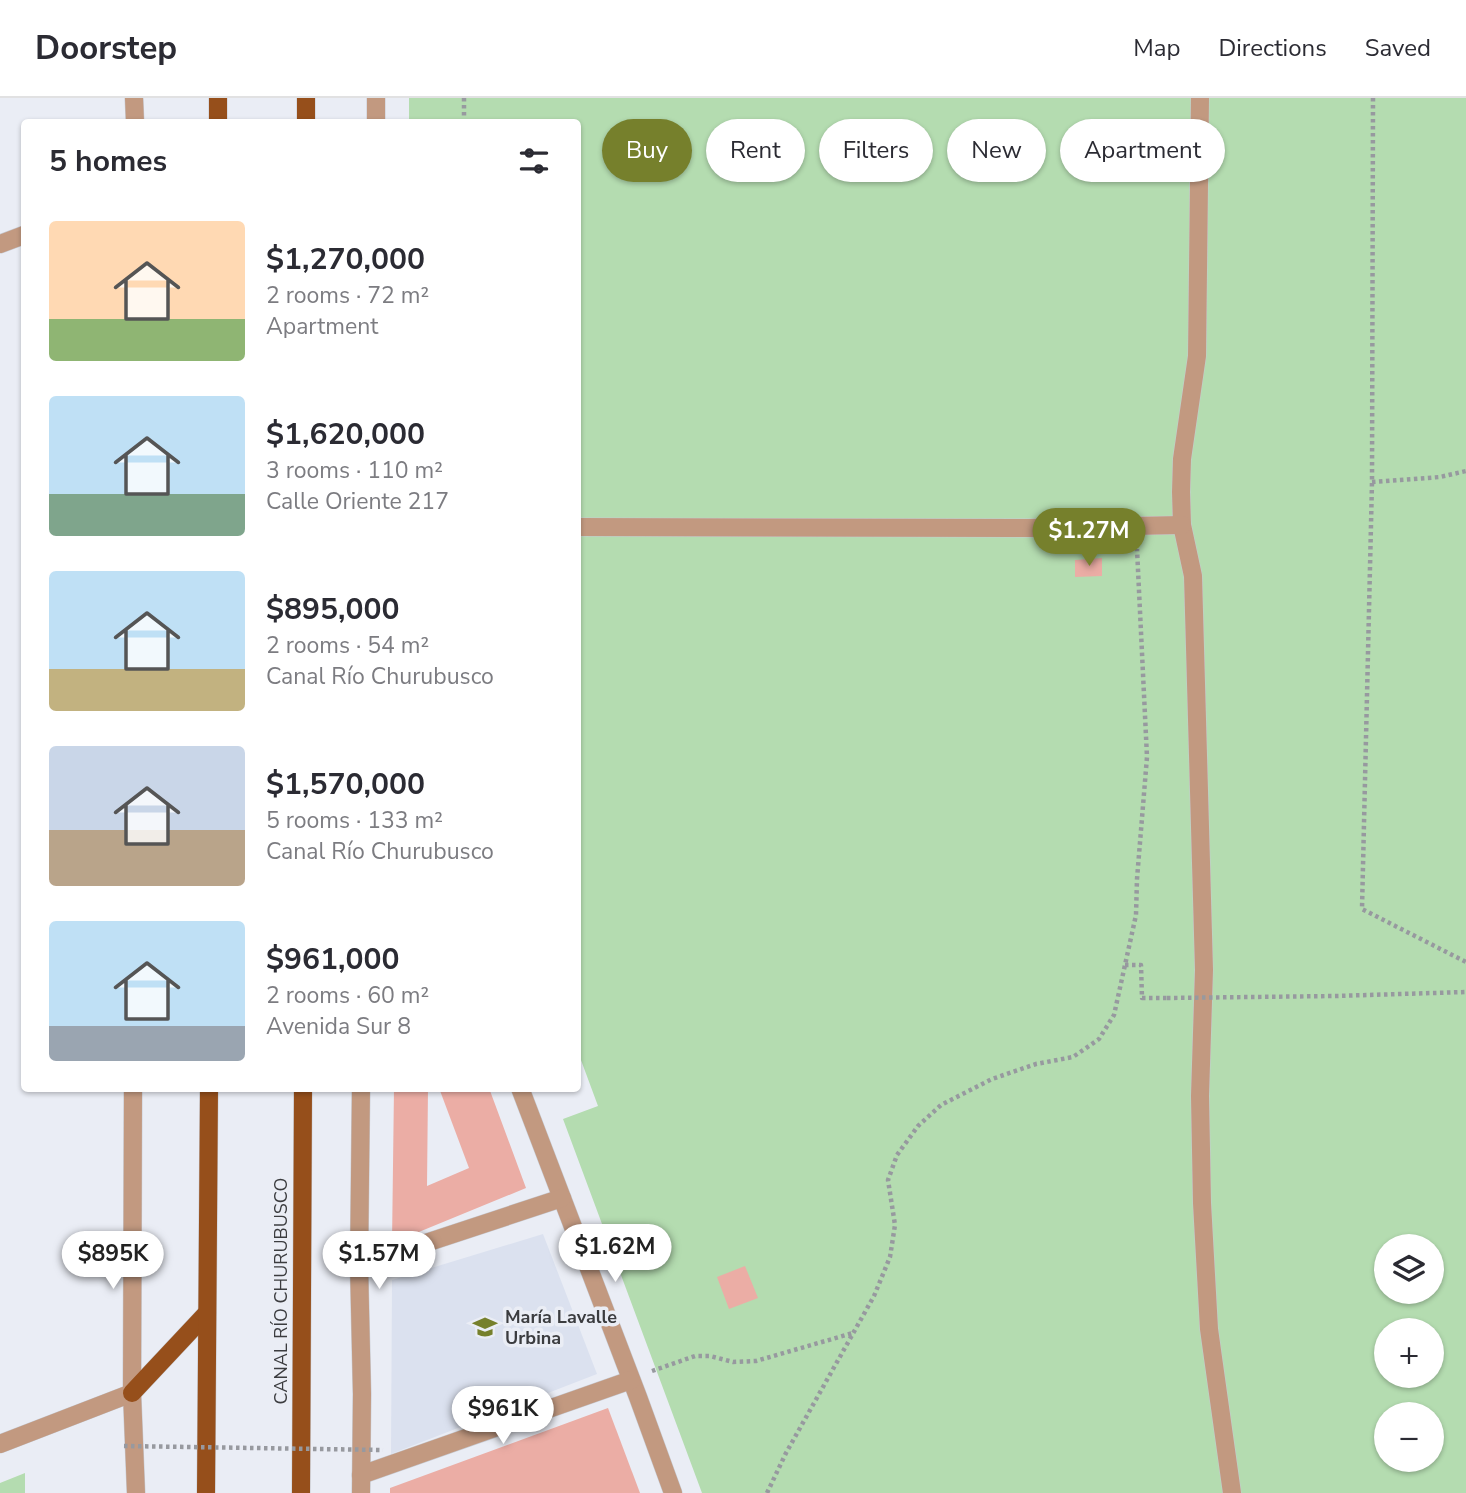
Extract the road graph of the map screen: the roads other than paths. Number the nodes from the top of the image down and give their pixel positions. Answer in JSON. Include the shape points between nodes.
{"nodes":[{"id":1,"x":134,"y":98,"type":"edge"},
{"id":2,"x":218,"y":98,"type":"edge"},
{"id":3,"x":306,"y":98,"type":"edge"},
{"id":4,"x":376,"y":98,"type":"edge"},
{"id":5,"x":1200,"y":98,"type":"edge"},
{"id":6,"x":135,"y":119,"type":"edge"},
{"id":7,"x":218,"y":119,"type":"edge"},
{"id":8,"x":306,"y":119,"type":"edge"},
{"id":9,"x":376,"y":119,"type":"edge"},
{"id":10,"x":21,"y":236,"type":"edge"},
{"id":11,"x":0,"y":244,"type":"edge"},
{"id":12,"x":1182,"y":525,"type":"junction"},
{"id":13,"x":581,"y":527,"type":"edge"},
{"id":14,"x":133,"y":1092,"type":"edge"},
{"id":15,"x":209,"y":1092,"type":"edge"},
{"id":16,"x":303,"y":1092,"type":"edge"},
{"id":17,"x":361,"y":1092,"type":"edge"},
{"id":18,"x":522,"y":1092,"type":"edge"},
{"id":19,"x":562,"y":1198,"type":"junction"},
{"id":20,"x":359,"y":1265,"type":"junction"},
{"id":21,"x":207,"y":1313,"type":"junction"},
{"id":22,"x":631,"y":1380,"type":"junction"},
{"id":23,"x":132,"y":1393,"type":"junction"},
{"id":24,"x":0,"y":1444,"type":"edge"},
{"id":25,"x":361,"y":1475,"type":"junction"},
{"id":26,"x":136,"y":1493,"type":"edge"},
{"id":27,"x":206,"y":1493,"type":"edge"},
{"id":28,"x":302,"y":1493,"type":"edge"},
{"id":29,"x":361,"y":1493,"type":"edge"},
{"id":30,"x":673,"y":1493,"type":"edge"},
{"id":31,"x":1233,"y":1493,"type":"edge"}],
"edges":[{"from":1,"to":6,"type":"street"},
{"from":2,"to":7,"type":"main road"},
{"from":3,"to":8,"type":"main road"},
{"from":4,"to":9,"type":"street"},
{"from":5,"to":12,"type":"street","via":[[1197,356],[1182,459]]},
{"from":10,"to":11,"type":"street"},
{"from":12,"to":13,"type":"street"},
{"from":12,"to":31,"type":"street","via":[[1193,576],[1204,970],[1202,1203],[1209,1329]]},
{"from":14,"to":23,"type":"street"},
{"from":15,"to":21,"type":"main road"},
{"from":16,"to":28,"type":"main road","name":"CANAL RÍO CHURUBUSCO"},
{"from":17,"to":20,"type":"street"},
{"from":18,"to":19,"type":"street"},
{"from":19,"to":20,"type":"street"},
{"from":19,"to":22,"type":"street"},
{"from":20,"to":25,"type":"street"},
{"from":21,"to":23,"type":"main road"},
{"from":21,"to":27,"type":"main road"},
{"from":22,"to":25,"type":"street"},
{"from":22,"to":30,"type":"street"},
{"from":23,"to":24,"type":"street"},
{"from":23,"to":26,"type":"street"},
{"from":25,"to":29,"type":"street"}]}
